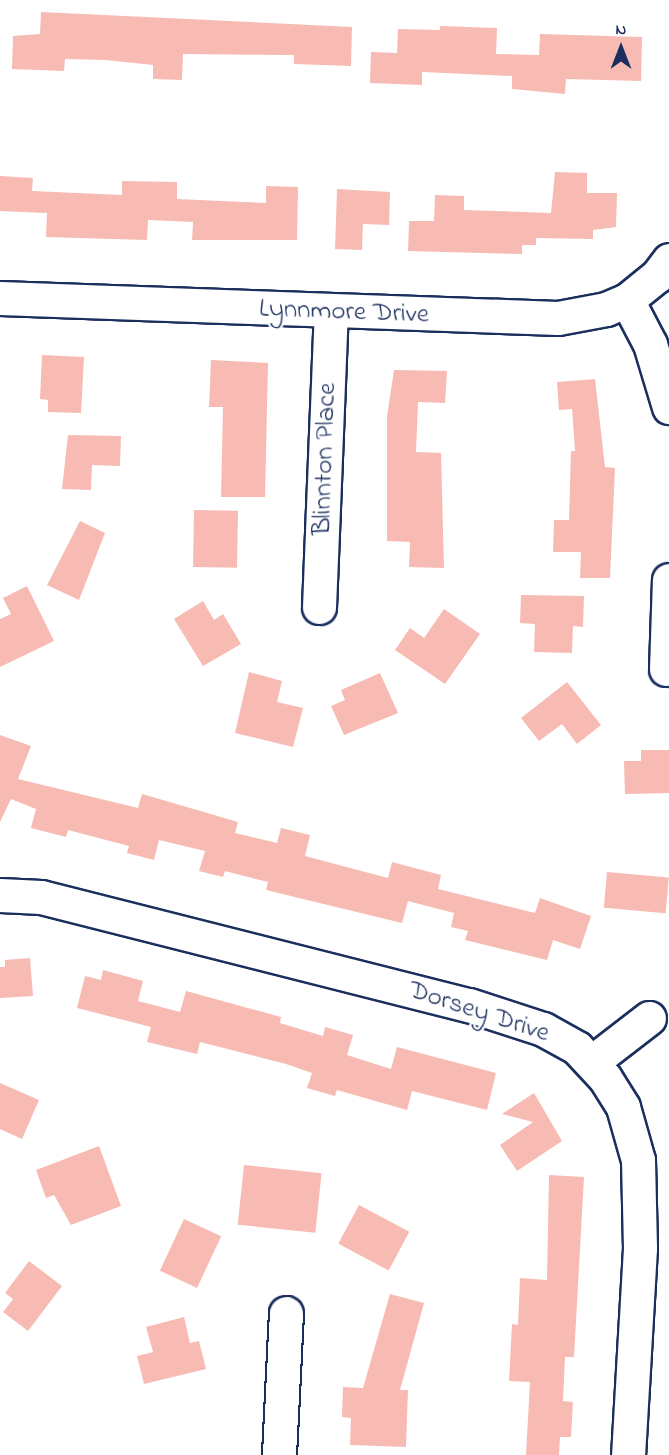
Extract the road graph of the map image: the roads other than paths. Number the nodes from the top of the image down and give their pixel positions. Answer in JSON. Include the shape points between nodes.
{"nodes":[{"id":1,"x":669,"y":260,"type":"edge"},
{"id":2,"x":0,"y":298,"type":"edge"},
{"id":3,"x":627,"y":300,"type":"junction"},
{"id":4,"x":331,"y":311,"type":"junction"},
{"id":5,"x":669,"y":407,"type":"edge"},
{"id":6,"x":669,"y":580,"type":"edge"},
{"id":7,"x":319,"y":607,"type":"dead end"},
{"id":8,"x":666,"y":669,"type":"dead end"},
{"id":9,"x":0,"y":895,"type":"edge"},
{"id":10,"x":649,"y":1018,"type":"dead end"},
{"id":11,"x":592,"y":1062,"type":"junction"},
{"id":12,"x":286,"y":1313,"type":"dead end"},
{"id":13,"x":279,"y":1455,"type":"edge"},
{"id":14,"x":628,"y":1455,"type":"edge"}],
"edges":[{"from":1,"to":3,"type":"street","name":"Lynnmore Drive","via":[[657,276]]},
{"from":2,"to":4,"type":"street","name":"Lynnmore Drive"},
{"from":3,"to":4,"type":"street","name":"Lynnmore Drive","via":[[606,309],[558,318]]},
{"from":3,"to":5,"type":"street","via":[[650,344]]},
{"from":4,"to":7,"type":"street","name":"Blinnton Place"},
{"from":6,"to":8,"type":"street"},
{"from":9,"to":11,"type":"street","name":"Dorsey Drive","via":[[40,897],[469,1005],[543,1029]]},
{"from":10,"to":11,"type":"street"},
{"from":11,"to":14,"type":"street","name":"Dorsey Drive","via":[[623,1107],[638,1160],[640,1248]]},
{"from":12,"to":13,"type":"street"}]}
